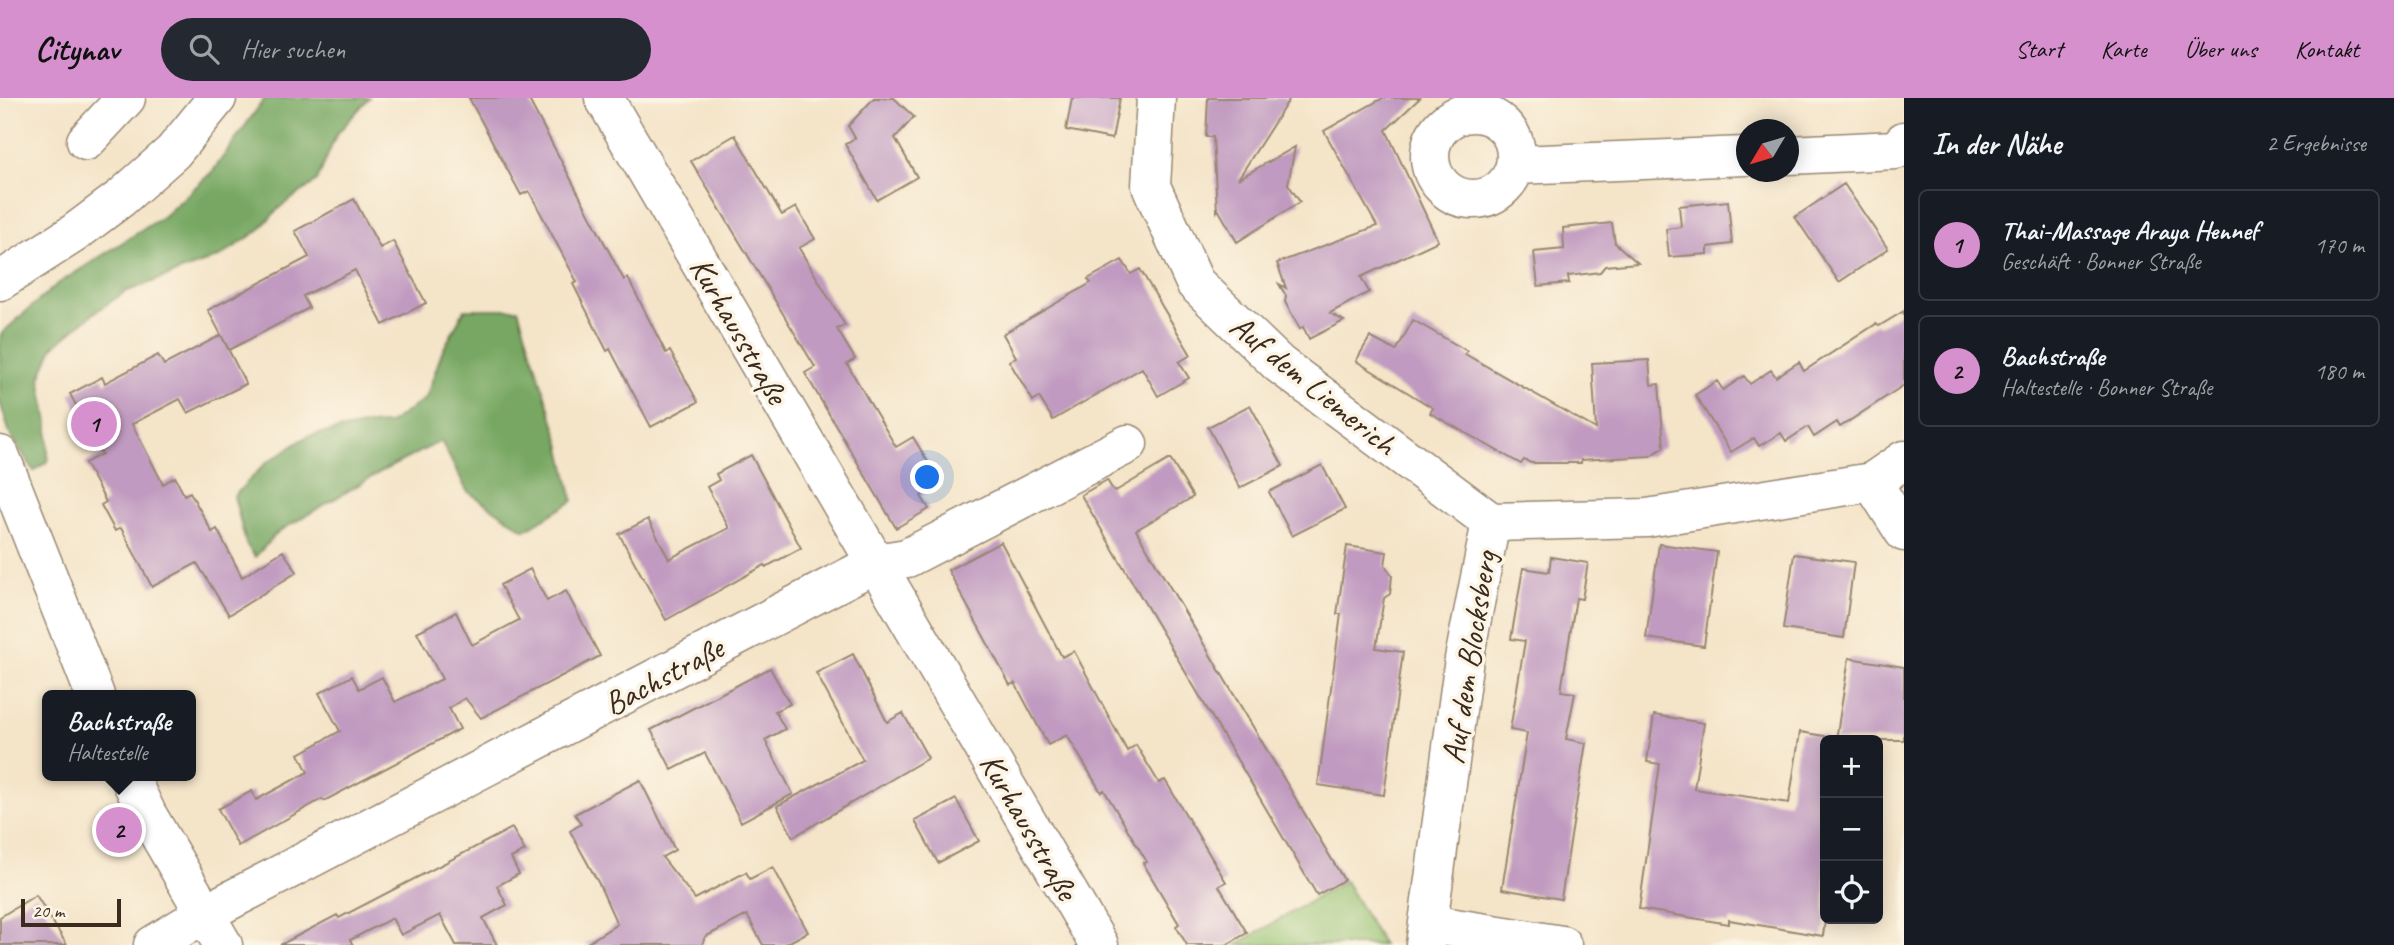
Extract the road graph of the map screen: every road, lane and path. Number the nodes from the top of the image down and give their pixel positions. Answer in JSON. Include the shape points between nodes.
{"nodes":[{"id":1,"x":126,"y":98,"type":"edge"},
{"id":2,"x":217,"y":98,"type":"edge"},
{"id":3,"x":604,"y":98,"type":"edge"},
{"id":4,"x":1156,"y":98,"type":"edge"},
{"id":5,"x":86,"y":141,"type":"dead end"},
{"id":6,"x":1901,"y":151,"type":"edge"},
{"id":7,"x":1799,"y":155,"type":"edge"},
{"id":8,"x":1736,"y":156,"type":"edge"},
{"id":9,"x":1515,"y":165,"type":"dead end"},
{"id":10,"x":0,"y":281,"type":"edge"},
{"id":11,"x":1128,"y":444,"type":"dead end"},
{"id":12,"x":0,"y":455,"type":"edge"},
{"id":13,"x":1904,"y":460,"type":"edge"},
{"id":14,"x":1872,"y":482,"type":"junction"},
{"id":15,"x":1491,"y":522,"type":"junction"},
{"id":16,"x":1904,"y":532,"type":"edge"},
{"id":17,"x":876,"y":563,"type":"junction"},
{"id":18,"x":93,"y":690,"type":"edge"},
{"id":19,"x":132,"y":781,"type":"edge"},
{"id":20,"x":213,"y":930,"type":"edge"},
{"id":21,"x":1427,"y":934,"type":"edge"},
{"id":22,"x":153,"y":945,"type":"edge"},
{"id":23,"x":1099,"y":945,"type":"edge"},
{"id":24,"x":1562,"y":945,"type":"edge"}],
"edges":[{"from":1,"to":5,"type":"street"},
{"from":2,"to":10,"type":"street","via":[[173,152],[121,198]]},
{"from":3,"to":17,"type":"street","name":"Kurhausstraße"},
{"from":4,"to":15,"type":"street","name":"Auf dem Liemerich","via":[[1151,186],[1195,283],[1279,364]]},
{"from":6,"to":7,"type":"street"},
{"from":8,"to":9,"type":"street"},
{"from":11,"to":17,"type":"street","via":[[907,558]]},
{"from":12,"to":18,"type":"street"},
{"from":13,"to":14,"type":"street","name":"Auf dem Blocksberg"},
{"from":14,"to":15,"type":"street","name":"Auf dem Blocksberg","via":[[1647,518]]},
{"from":14,"to":16,"type":"street"},
{"from":15,"to":21,"type":"street","name":"Auf dem Blocksberg","via":[[1464,659]]},
{"from":17,"to":20,"type":"street","name":"Bachstraße"},
{"from":17,"to":23,"type":"street","name":"Kurhausstraße"},
{"from":19,"to":20,"type":"street"},
{"from":20,"to":22,"type":"street","name":"Bachstraße"},
{"from":21,"to":24,"type":"street","name":"Auf dem Blocksberg"}]}
